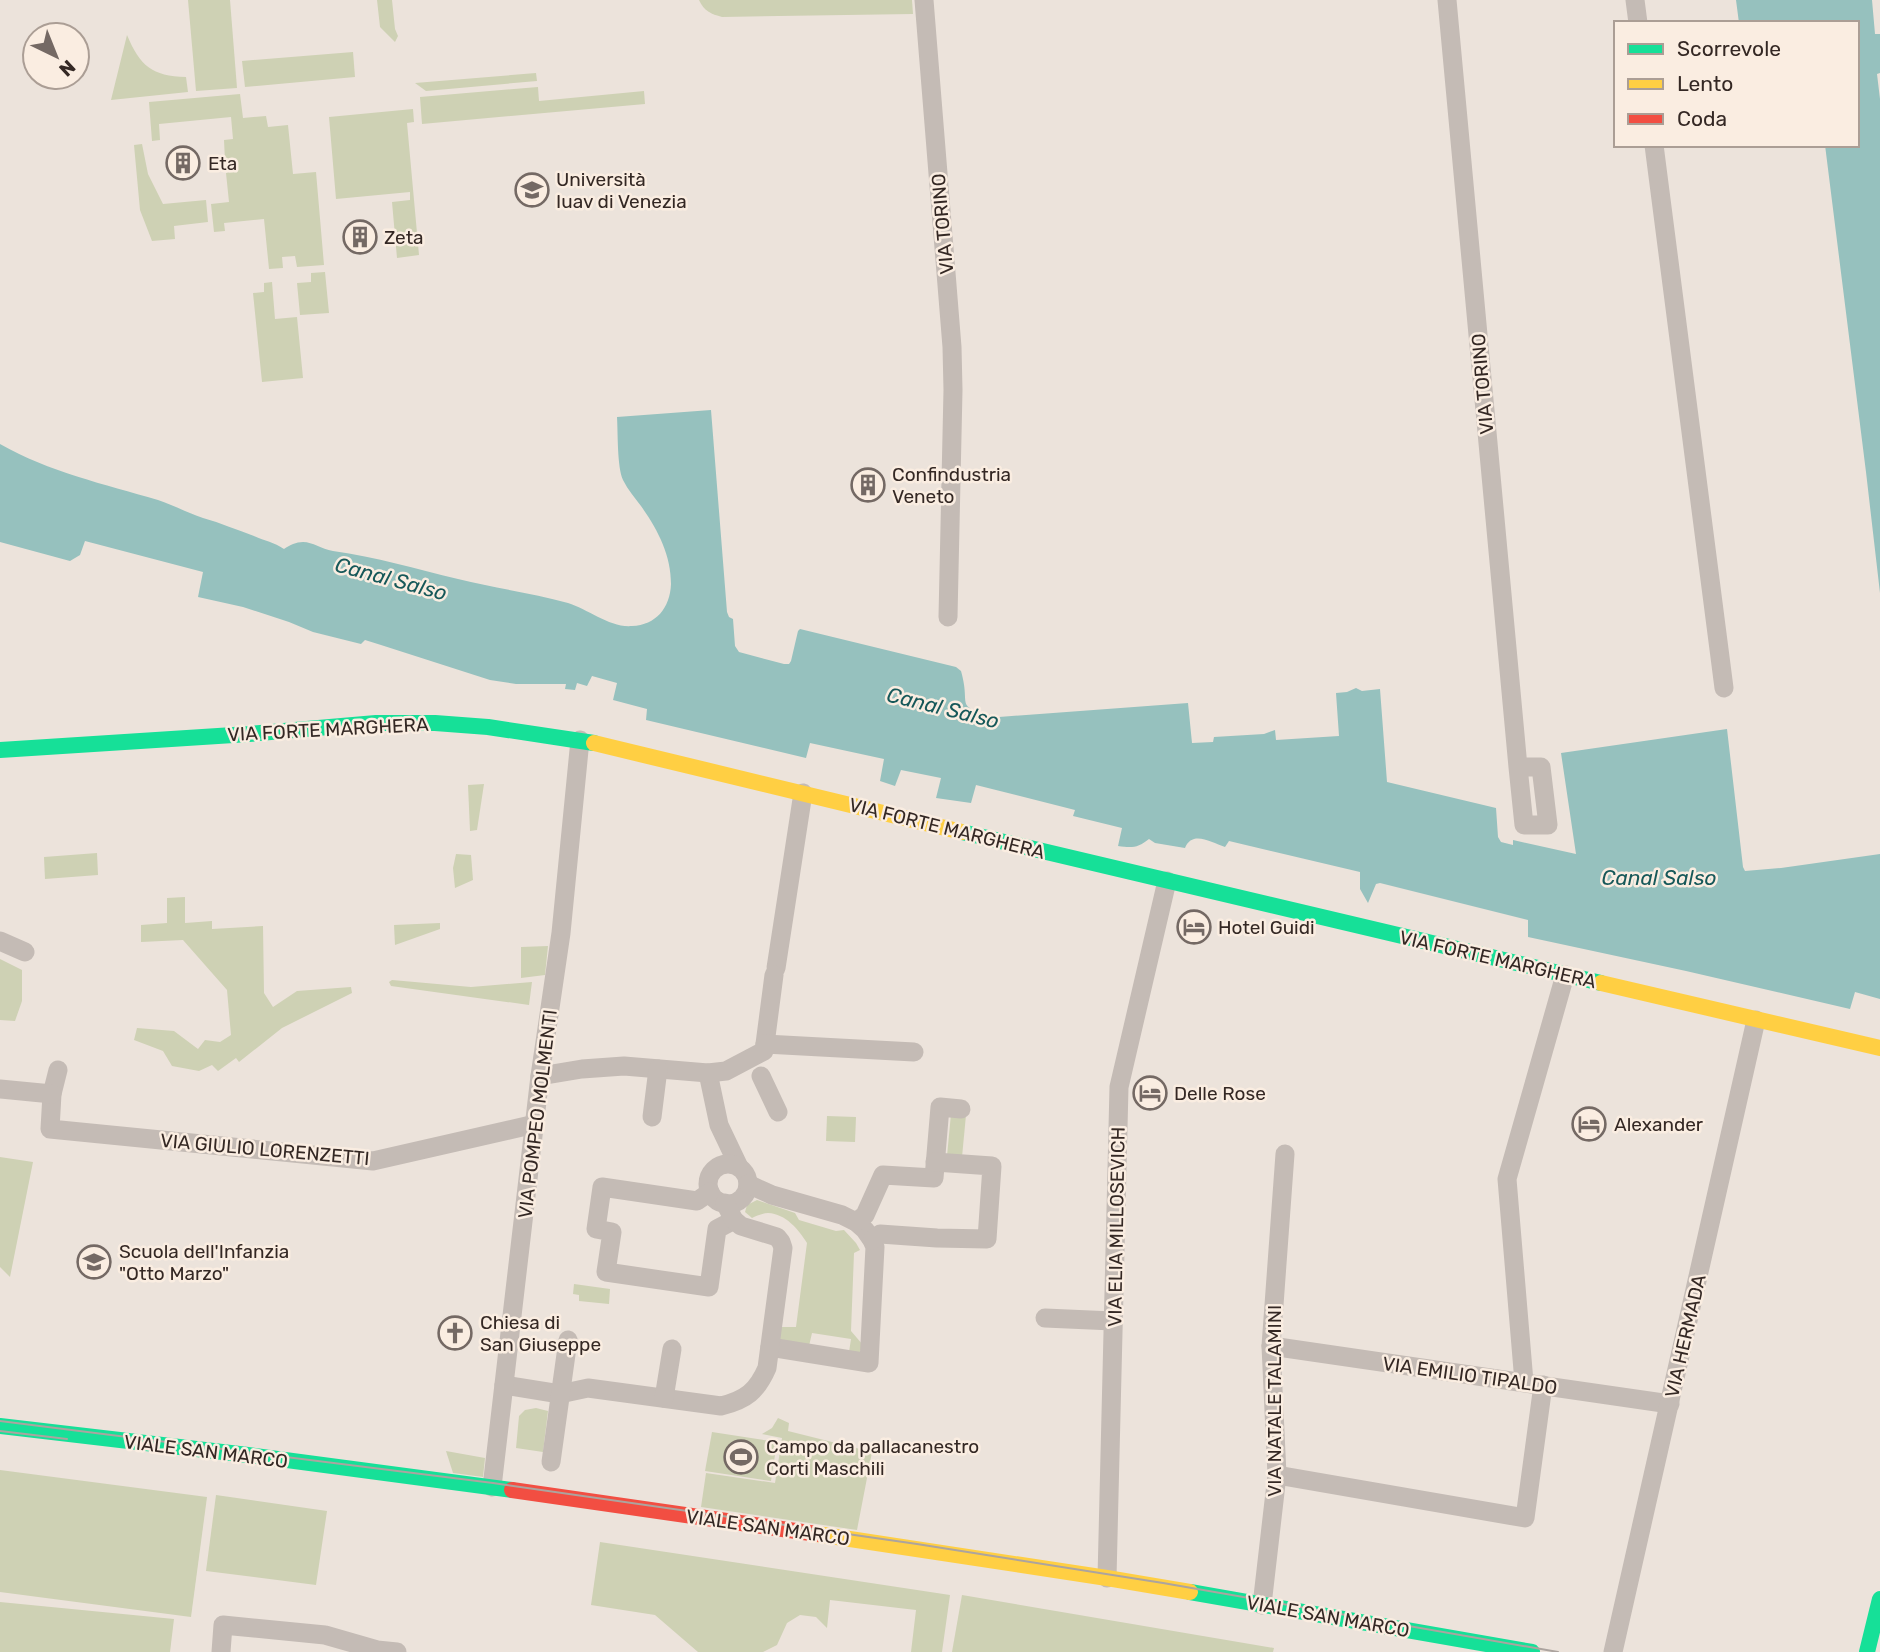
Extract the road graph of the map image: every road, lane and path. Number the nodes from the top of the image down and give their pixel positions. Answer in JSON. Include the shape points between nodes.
{"nodes":[{"id":1,"x":924,"y":0,"type":"edge"},
{"id":2,"x":1447,"y":0,"type":"edge"},
{"id":3,"x":1635,"y":0,"type":"edge"},
{"id":4,"x":1638,"y":21,"type":"edge"},
{"id":5,"x":1654,"y":147,"type":"edge"},
{"id":6,"x":948,"y":617,"type":"dead end"},
{"id":7,"x":1724,"y":688,"type":"dead end"},
{"id":8,"x":580,"y":740,"type":"junction"},
{"id":9,"x":0,"y":750,"type":"edge"},
{"id":10,"x":1518,"y":767,"type":"dead end"},
{"id":11,"x":803,"y":793,"type":"junction"},
{"id":12,"x":1167,"y":881,"type":"junction"},
{"id":13,"x":0,"y":941,"type":"edge"},
{"id":14,"x":25,"y":953,"type":"dead end"},
{"id":15,"x":1564,"y":975,"type":"junction"},
{"id":16,"x":1756,"y":1020,"type":"junction"},
{"id":17,"x":765,"y":1044,"type":"junction"},
{"id":18,"x":1880,"y":1048,"type":"edge"},
{"id":19,"x":914,"y":1052,"type":"dead end"},
{"id":20,"x":658,"y":1069,"type":"junction"},
{"id":21,"x":58,"y":1070,"type":"dead end"},
{"id":22,"x":708,"y":1073,"type":"junction"},
{"id":23,"x":540,"y":1076,"type":"junction"},
{"id":24,"x":761,"y":1076,"type":"dead end"},
{"id":25,"x":0,"y":1089,"type":"edge"},
{"id":26,"x":52,"y":1094,"type":"junction"},
{"id":27,"x":961,"y":1109,"type":"dead end"},
{"id":28,"x":778,"y":1112,"type":"dead end"},
{"id":29,"x":652,"y":1117,"type":"dead end"},
{"id":30,"x":535,"y":1124,"type":"junction"},
{"id":31,"x":719,"y":1125,"type":"junction"},
{"id":32,"x":1285,"y":1154,"type":"dead end"},
{"id":33,"x":934,"y":1170,"type":"junction"},
{"id":34,"x":744,"y":1175,"type":"junction"},
{"id":35,"x":720,"y":1197,"type":"junction"},
{"id":36,"x":856,"y":1222,"type":"junction"},
{"id":37,"x":872,"y":1240,"type":"junction"},
{"id":38,"x":1045,"y":1318,"type":"dead end"},
{"id":39,"x":1113,"y":1321,"type":"junction"},
{"id":40,"x":568,"y":1340,"type":"dead end"},
{"id":41,"x":1271,"y":1346,"type":"junction"},
{"id":42,"x":770,"y":1348,"type":"junction"},
{"id":43,"x":672,"y":1349,"type":"dead end"},
{"id":44,"x":1534,"y":1384,"type":"junction"},
{"id":45,"x":504,"y":1385,"type":"junction"},
{"id":46,"x":560,"y":1394,"type":"junction"},
{"id":47,"x":664,"y":1398,"type":"junction"},
{"id":48,"x":1670,"y":1404,"type":"junction"},
{"id":49,"x":0,"y":1426,"type":"edge"},
{"id":50,"x":551,"y":1462,"type":"dead end"},
{"id":51,"x":1278,"y":1475,"type":"junction"},
{"id":52,"x":492,"y":1487,"type":"junction"},
{"id":53,"x":1107,"y":1578,"type":"junction"},
{"id":54,"x":1880,"y":1599,"type":"edge"},
{"id":55,"x":1262,"y":1605,"type":"junction"},
{"id":56,"x":221,"y":1652,"type":"edge"},
{"id":57,"x":397,"y":1652,"type":"edge"},
{"id":58,"x":1532,"y":1652,"type":"edge"},
{"id":59,"x":1614,"y":1652,"type":"edge"},
{"id":60,"x":1867,"y":1652,"type":"edge"}],
"edges":[{"from":1,"to":6,"type":"street","name":"VIA TORINO","via":[[952,347]]},
{"from":2,"to":10,"type":"street","name":"VIA TORINO"},
{"from":3,"to":4,"type":"street"},
{"from":5,"to":7,"type":"street"},
{"from":8,"to":9,"type":"street","name":"VIA FORTE MARGHERA","via":[[488,727],[376,723]]},
{"from":8,"to":11,"type":"street","name":"VIA FORTE MARGHERA"},
{"from":8,"to":23,"type":"street","name":"VIA POMPEO MOLMENTI","via":[[561,933]]},
{"from":11,"to":12,"type":"street","name":"VIA FORTE MARGHERA"},
{"from":11,"to":17,"type":"street"},
{"from":12,"to":15,"type":"street","name":"VIA FORTE MARGHERA"},
{"from":12,"to":39,"type":"street","name":"VIA ELIA MILLOSEVICH","via":[[1119,1087]]},
{"from":13,"to":14,"type":"street"},
{"from":15,"to":16,"type":"street","name":"VIA FORTE MARGHERA"},
{"from":15,"to":44,"type":"street","via":[[1507,1179]]},
{"from":16,"to":18,"type":"street","name":"VIA FORTE MARGHERA"},
{"from":16,"to":48,"type":"street","name":"VIA HERMADA"},
{"from":17,"to":19,"type":"street"},
{"from":17,"to":22,"type":"street","via":[[764,1051],[726,1070]]},
{"from":20,"to":22,"type":"street"},
{"from":20,"to":23,"type":"street","via":[[624,1066]]},
{"from":20,"to":29,"type":"street"},
{"from":21,"to":26,"type":"street","name":"VIA GIULIO LORENZETTI"},
{"from":22,"to":31,"type":"street"},
{"from":23,"to":30,"type":"street","name":"VIA POMPEO MOLMENTI"},
{"from":24,"to":28,"type":"street"},
{"from":25,"to":26,"type":"street"},
{"from":26,"to":30,"type":"street","name":"VIA GIULIO LORENZETTI","via":[[50,1129],[373,1161]]},
{"from":27,"to":33,"type":"street","via":[[940,1107]]},
{"from":30,"to":45,"type":"street","name":"VIA POMPEO MOLMENTI"},
{"from":31,"to":34,"type":"street"},
{"from":31,"to":35,"type":"street"},
{"from":32,"to":41,"type":"street","name":"VIA NATALE TALAMINI"},
{"from":33,"to":36,"type":"street","via":[[883,1175],[865,1215]]},
{"from":33,"to":37,"type":"street","via":[[986,1167],[987,1239],[880,1234]]},
{"from":34,"to":35,"type":"street","via":[[744,1196],[732,1203]]},
{"from":34,"to":35,"type":"street","via":[[727,1164],[715,1168]]},
{"from":34,"to":36,"type":"street","via":[[772,1195]]},
{"from":35,"to":35,"type":"street","via":[[697,1201],[603,1183],[596,1229],[612,1232],[606,1277],[709,1287]]},
{"from":35,"to":42,"type":"street","via":[[741,1226],[781,1241]]},
{"from":36,"to":37,"type":"street"},
{"from":37,"to":42,"type":"street","via":[[869,1363]]},
{"from":38,"to":39,"type":"street"},
{"from":39,"to":53,"type":"street","name":"VIA ELIA MILLOSEVICH"},
{"from":40,"to":46,"type":"street"},
{"from":41,"to":44,"type":"street","name":"VIA EMILIO TIPALDO"},
{"from":41,"to":51,"type":"street","name":"VIA NATALE TALAMINI"},
{"from":42,"to":47,"type":"street","via":[[760,1383],[735,1402],[722,1406]]},
{"from":43,"to":47,"type":"street"},
{"from":44,"to":48,"type":"street","name":"VIA EMILIO TIPALDO"},
{"from":44,"to":51,"type":"street","via":[[1525,1518]]},
{"from":45,"to":46,"type":"street"},
{"from":45,"to":52,"type":"street","name":"VIA POMPEO MOLMENTI"},
{"from":46,"to":47,"type":"street","via":[[588,1388]]},
{"from":46,"to":50,"type":"street"},
{"from":48,"to":59,"type":"street","name":"VIA HERMADA"},
{"from":49,"to":52,"type":"street","name":"VIALE SAN MARCO"},
{"from":51,"to":55,"type":"street","name":"VIA NATALE TALAMINI"},
{"from":52,"to":53,"type":"street","name":"VIALE SAN MARCO"},
{"from":53,"to":55,"type":"street","name":"VIALE SAN MARCO"},
{"from":54,"to":60,"type":"street"},
{"from":55,"to":58,"type":"street","name":"VIALE SAN MARCO"},
{"from":56,"to":57,"type":"street","via":[[223,1625],[325,1635]]}]}
